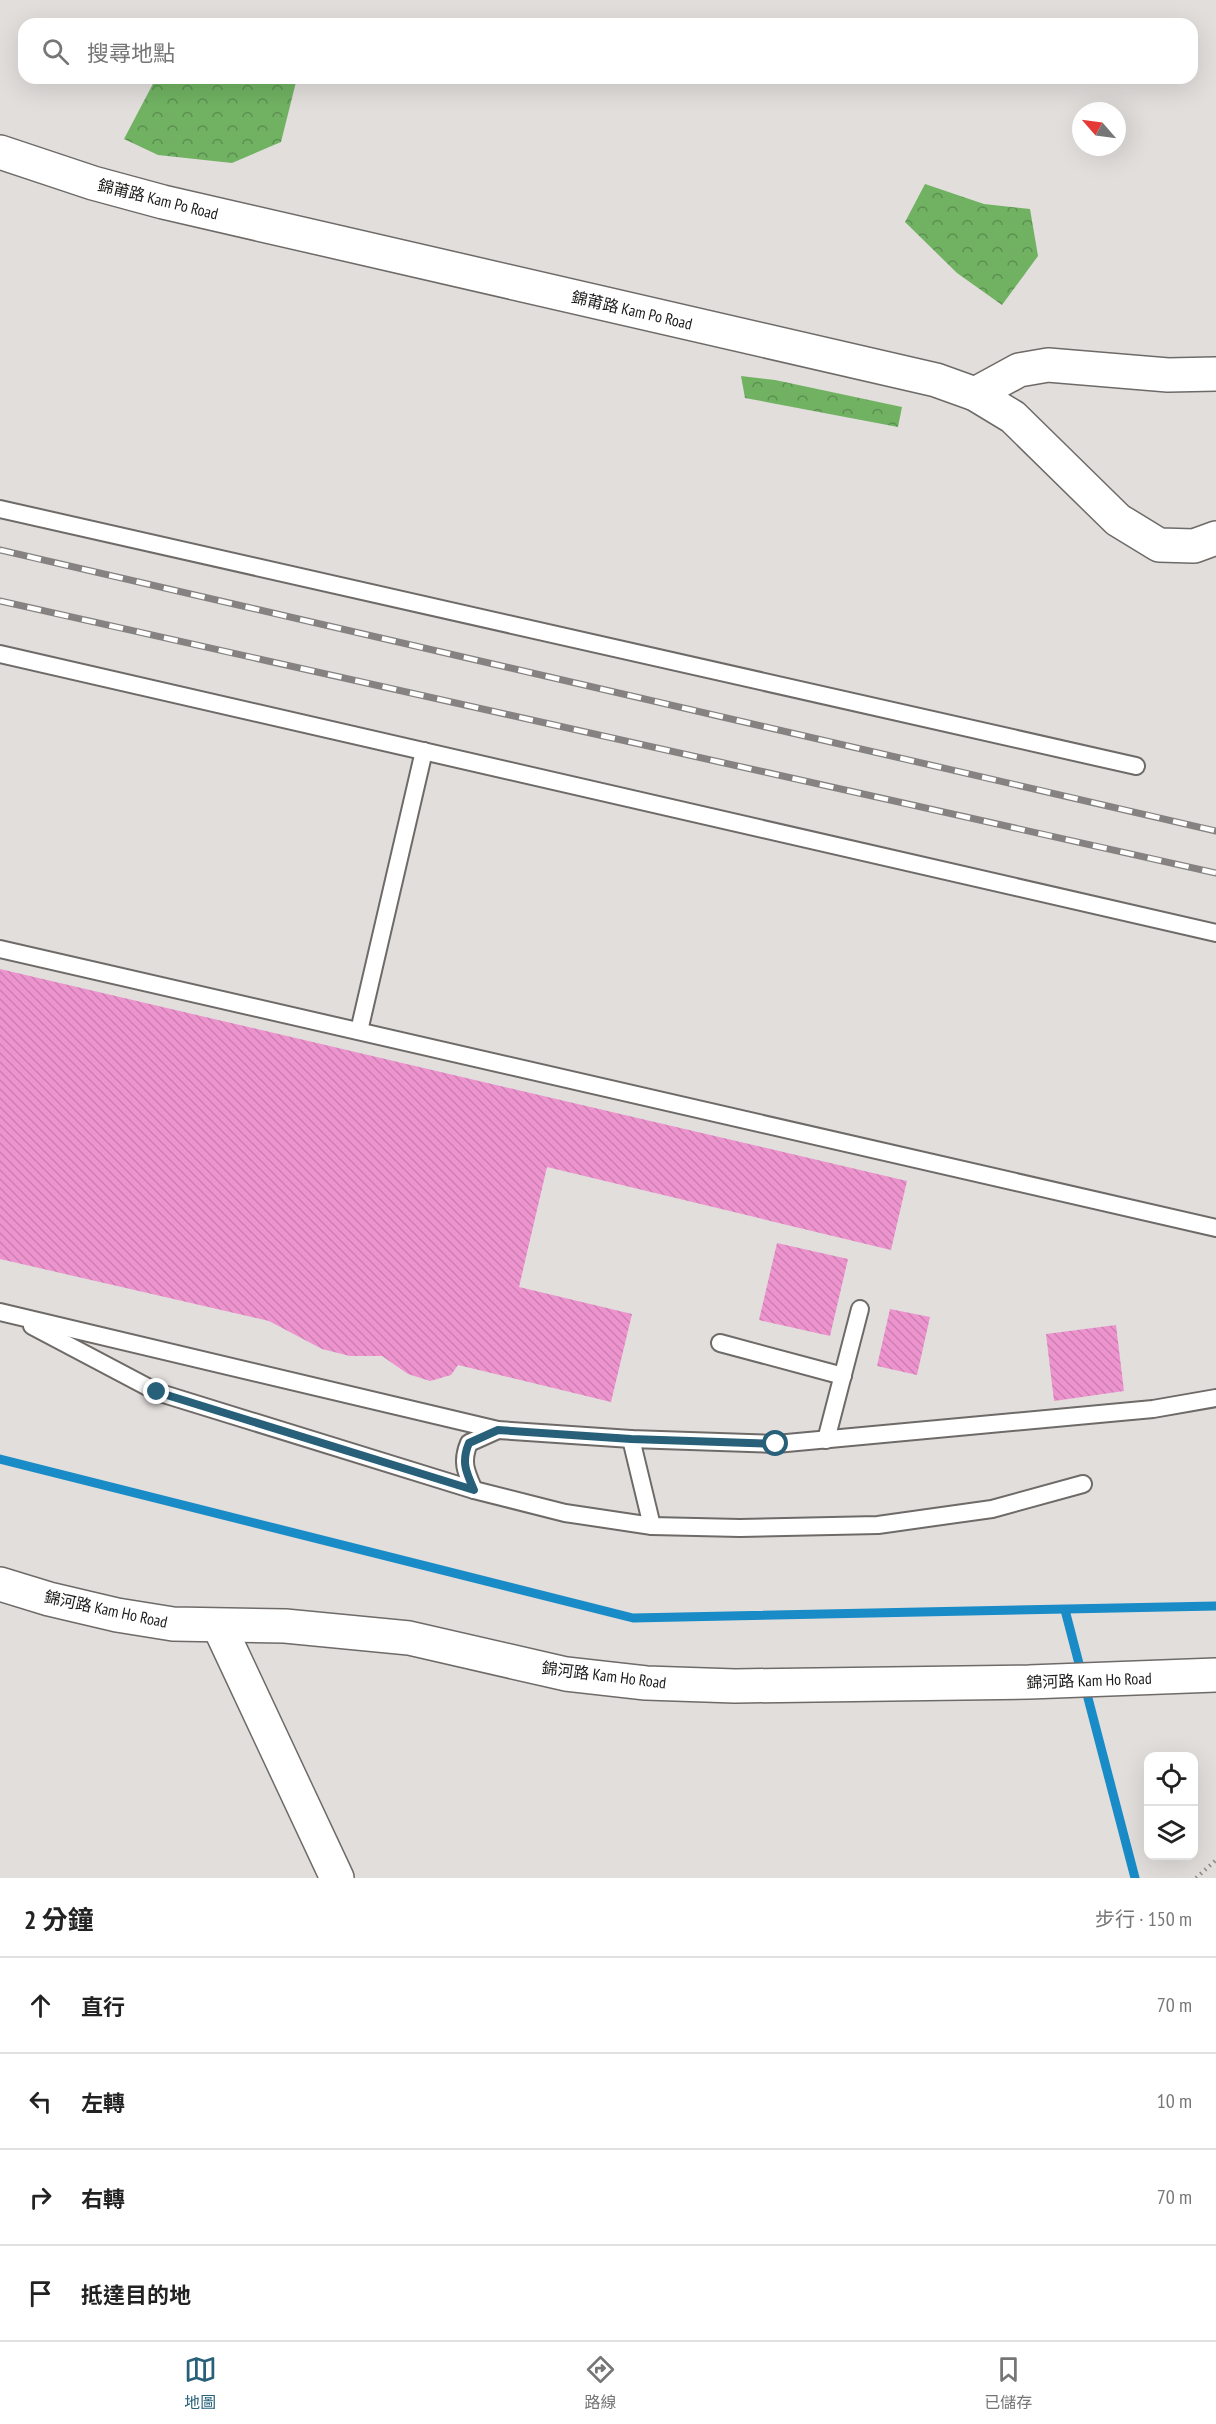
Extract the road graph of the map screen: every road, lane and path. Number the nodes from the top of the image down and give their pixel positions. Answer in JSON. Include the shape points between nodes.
{"nodes":[{"id":1,"x":0,"y":152,"type":"edge"},
{"id":2,"x":1216,"y":374,"type":"edge"},
{"id":3,"x":975,"y":394,"type":"junction"},
{"id":4,"x":0,"y":509,"type":"edge"},
{"id":5,"x":1216,"y":538,"type":"edge"},
{"id":6,"x":0,"y":654,"type":"edge"},
{"id":7,"x":424,"y":751,"type":"junction"},
{"id":8,"x":1136,"y":766,"type":"dead end"},
{"id":9,"x":1216,"y":933,"type":"edge"},
{"id":10,"x":0,"y":949,"type":"edge"},
{"id":11,"x":359,"y":1031,"type":"junction"},
{"id":12,"x":1216,"y":1228,"type":"edge"},
{"id":13,"x":860,"y":1308,"type":"dead end"},
{"id":14,"x":5,"y":1313,"type":"edge"},
{"id":15,"x":720,"y":1343,"type":"dead end"},
{"id":16,"x":843,"y":1376,"type":"junction"},
{"id":17,"x":1216,"y":1398,"type":"edge"},
{"id":18,"x":498,"y":1430,"type":"junction"},
{"id":19,"x":631,"y":1439,"type":"junction"},
{"id":20,"x":826,"y":1440,"type":"junction"},
{"id":21,"x":1083,"y":1484,"type":"dead end"},
{"id":22,"x":474,"y":1490,"type":"junction"},
{"id":23,"x":652,"y":1526,"type":"junction"},
{"id":24,"x":0,"y":1584,"type":"edge"},
{"id":25,"x":219,"y":1626,"type":"junction"},
{"id":26,"x":1216,"y":1675,"type":"edge"},
{"id":27,"x":1216,"y":1860,"type":"edge"},
{"id":28,"x":337,"y":1878,"type":"edge"},
{"id":29,"x":1196,"y":1878,"type":"edge"}],
"edges":[{"from":1,"to":3,"type":"street","name":"錦莆路 Kam Po Road","via":[[163,202],[936,380]]},
{"from":2,"to":3,"type":"street","via":[[1168,375],[1048,365],[1019,370]]},
{"from":3,"to":5,"type":"street","name":"錦莆路 Kam Po Road","via":[[1013,417],[1118,520],[1159,545],[1194,546]]},
{"from":4,"to":8,"type":"lane"},
{"from":6,"to":7,"type":"lane"},
{"from":7,"to":9,"type":"lane"},
{"from":7,"to":11,"type":"lane"},
{"from":10,"to":11,"type":"lane"},
{"from":11,"to":12,"type":"lane"},
{"from":13,"to":16,"type":"lane"},
{"from":14,"to":18,"type":"lane"},
{"from":14,"to":22,"type":"lane","via":[[157,1392]]},
{"from":15,"to":16,"type":"lane"},
{"from":16,"to":20,"type":"lane"},
{"from":17,"to":20,"type":"lane","via":[[1153,1409]]},
{"from":18,"to":19,"type":"lane"},
{"from":18,"to":22,"type":"lane","via":[[469,1443],[464,1455],[464,1467]]},
{"from":19,"to":20,"type":"lane","via":[[776,1444]]},
{"from":19,"to":23,"type":"lane"},
{"from":21,"to":23,"type":"lane","via":[[992,1509],[878,1525]]},
{"from":22,"to":23,"type":"lane","via":[[565,1513]]},
{"from":24,"to":25,"type":"street","name":"錦河路 Kam Ho Road","via":[[117,1615]]},
{"from":25,"to":26,"type":"street","name":"錦河路 Kam Ho Road","via":[[295,1627],[409,1638],[566,1674],[646,1683],[735,1686],[1029,1682]]},
{"from":25,"to":28,"type":"street"},
{"from":27,"to":29,"type":"path"}]}
